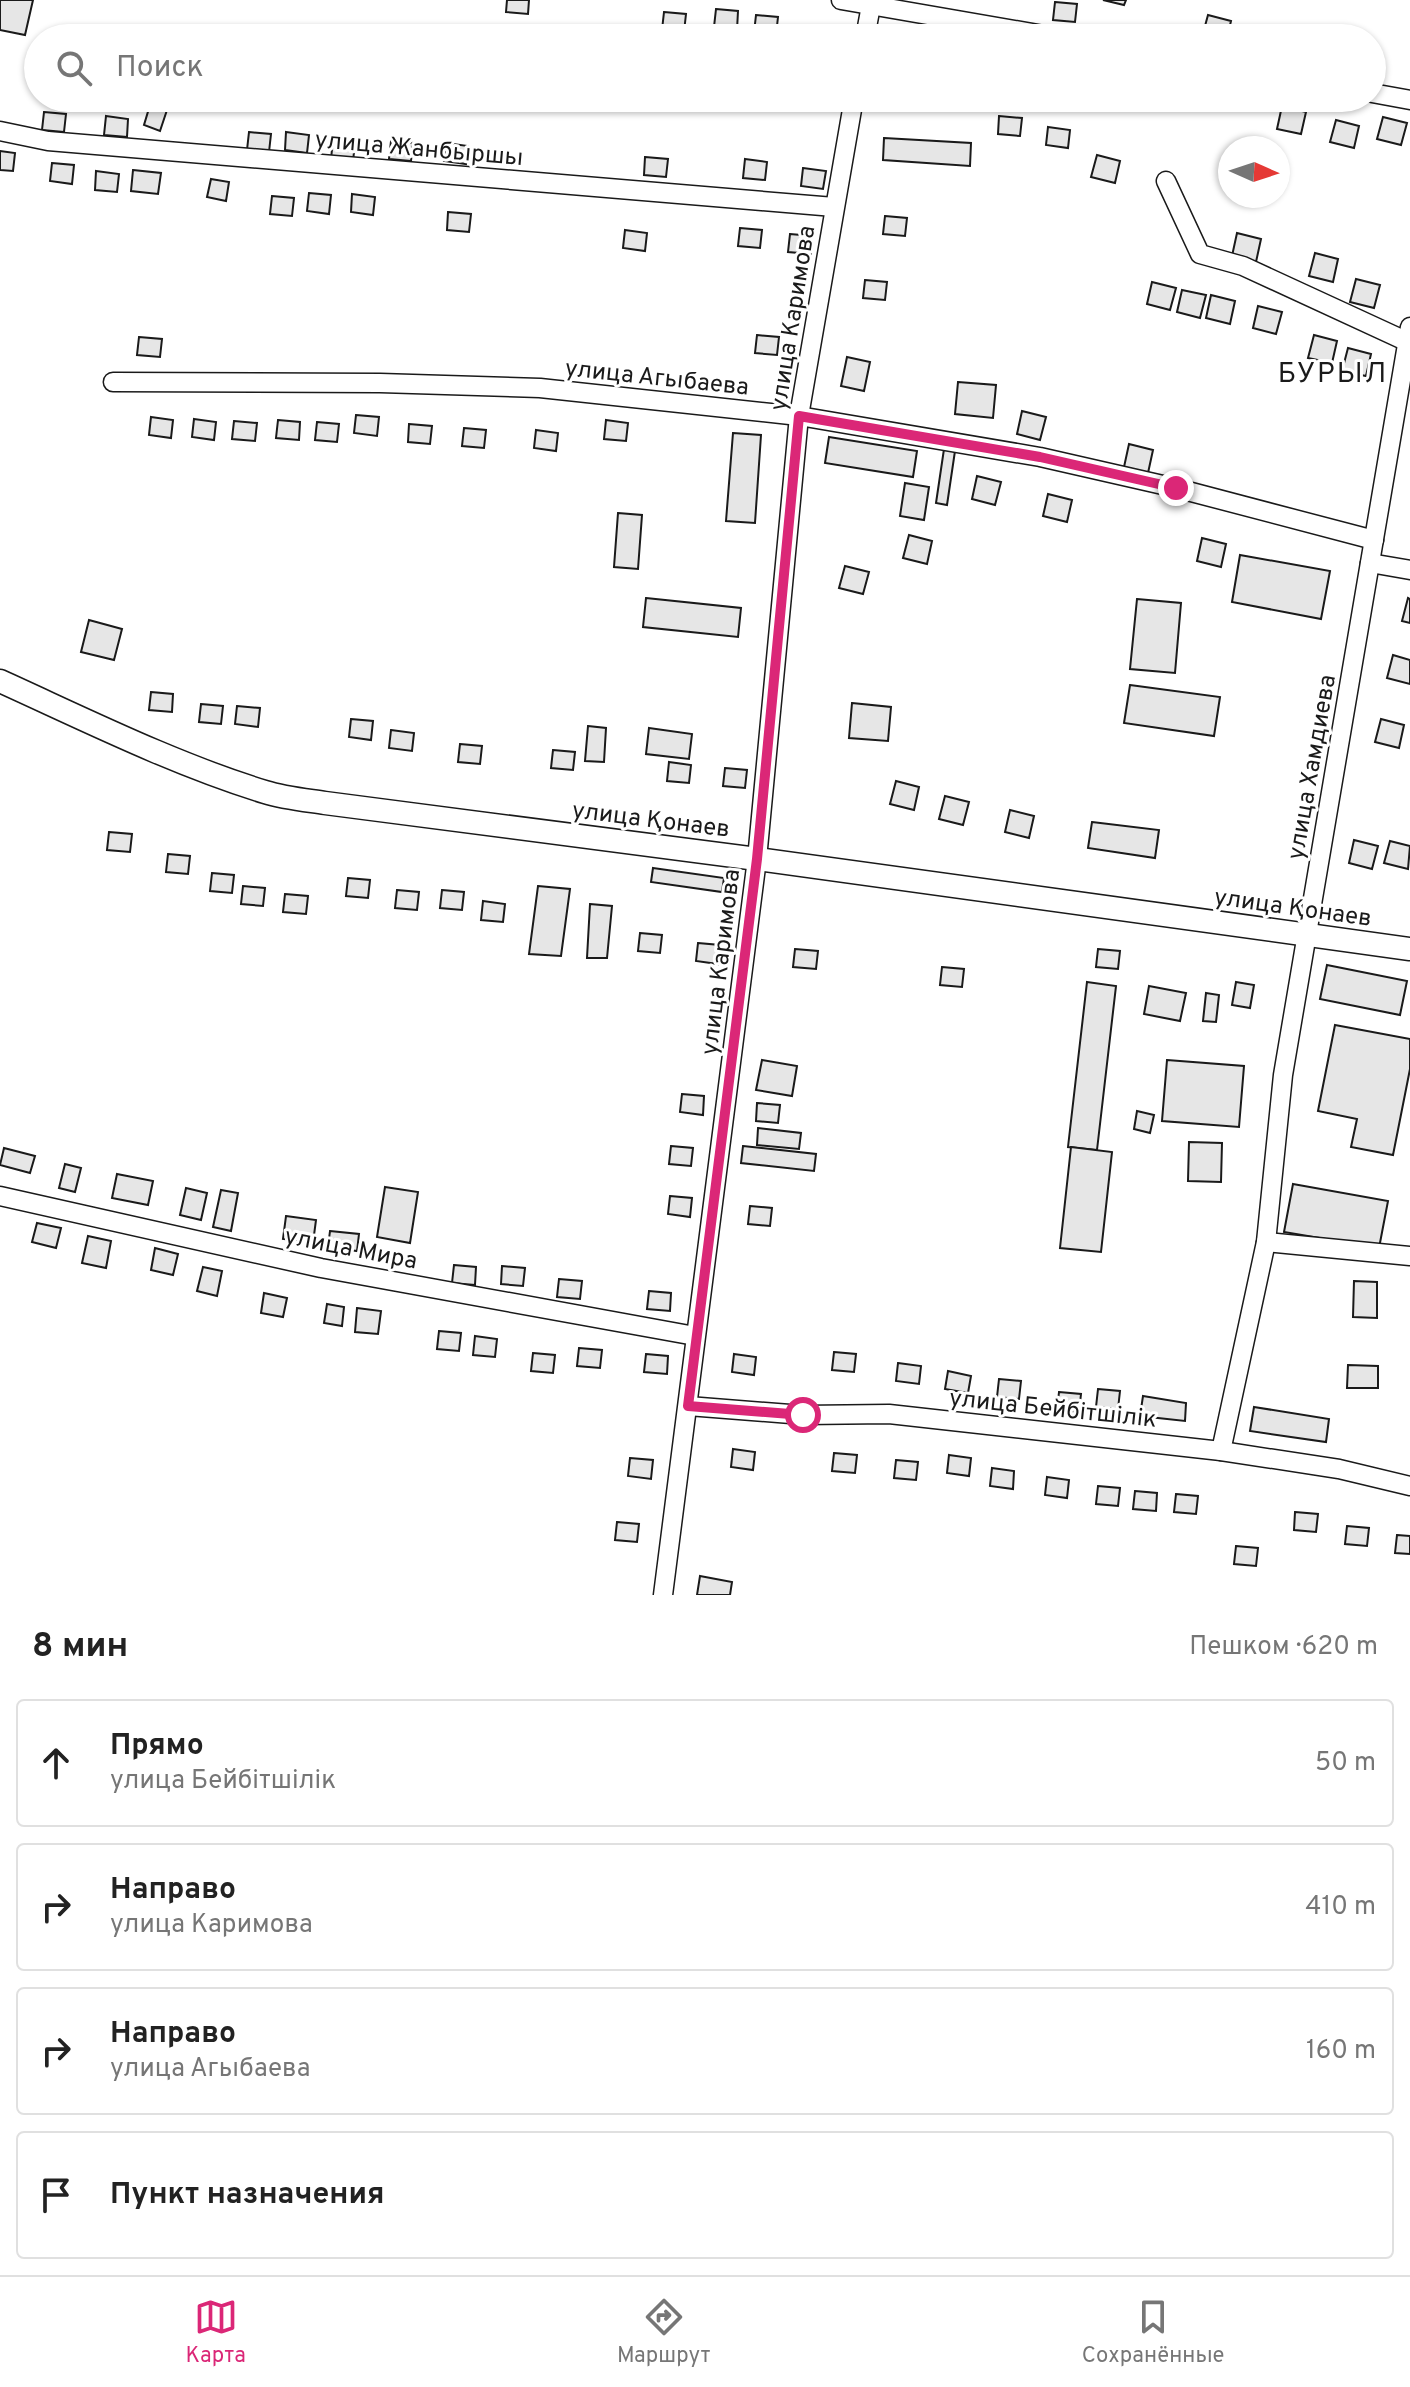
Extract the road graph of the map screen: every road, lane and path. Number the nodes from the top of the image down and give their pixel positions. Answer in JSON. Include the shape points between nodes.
{"nodes":[{"id":1,"x":841,"y":0,"type":"edge"},
{"id":2,"x":872,"y":2,"type":"edge"},
{"id":3,"x":868,"y":24,"type":"edge"},
{"id":4,"x":988,"y":24,"type":"edge"},
{"id":5,"x":1386,"y":96,"type":"edge"},
{"id":6,"x":1410,"y":100,"type":"edge"},
{"id":7,"x":851,"y":112,"type":"edge"},
{"id":8,"x":0,"y":131,"type":"edge"},
{"id":9,"x":1166,"y":181,"type":"dead end"},
{"id":10,"x":834,"y":207,"type":"junction"},
{"id":11,"x":1409,"y":338,"type":"edge"},
{"id":12,"x":113,"y":382,"type":"dead end"},
{"id":13,"x":799,"y":416,"type":"junction"},
{"id":14,"x":1374,"y":540,"type":"junction"},
{"id":15,"x":1370,"y":563,"type":"junction"},
{"id":16,"x":1410,"y":570,"type":"edge"},
{"id":17,"x":0,"y":681,"type":"edge"},
{"id":18,"x":757,"y":859,"type":"junction"},
{"id":19,"x":1307,"y":935,"type":"junction"},
{"id":20,"x":1410,"y":949,"type":"edge"},
{"id":21,"x":0,"y":1196,"type":"edge"},
{"id":22,"x":1266,"y":1242,"type":"junction"},
{"id":23,"x":1410,"y":1256,"type":"edge"},
{"id":24,"x":695,"y":1336,"type":"junction"},
{"id":25,"x":688,"y":1406,"type":"junction"},
{"id":26,"x":1221,"y":1451,"type":"junction"},
{"id":27,"x":1410,"y":1486,"type":"edge"},
{"id":28,"x":663,"y":1595,"type":"edge"}],
"edges":[{"from":1,"to":2,"type":"street"},
{"from":2,"to":3,"type":"street"},
{"from":2,"to":4,"type":"street"},
{"from":5,"to":6,"type":"street"},
{"from":7,"to":10,"type":"street","name":"улица Каримова"},
{"from":8,"to":10,"type":"street","name":"улица Жанбыршы","via":[[48,141]]},
{"from":9,"to":11,"type":"street","via":[[1200,254],[1243,266]]},
{"from":10,"to":13,"type":"street","name":"улица Каримова"},
{"from":11,"to":14,"type":"street","name":"улица Хамдиева"},
{"from":12,"to":13,"type":"street","name":"улица Агыбаева","via":[[540,388]]},
{"from":13,"to":14,"type":"street","name":"улица Агыбаева","via":[[1040,457]]},
{"from":13,"to":18,"type":"street","name":"улица Каримова"},
{"from":14,"to":15,"type":"street","name":"улица Хамдиева"},
{"from":15,"to":16,"type":"street"},
{"from":15,"to":19,"type":"street","name":"улица Хамдиева"},
{"from":17,"to":18,"type":"main road","name":"улица Қонаев","via":[[104,729],[267,793]]},
{"from":18,"to":19,"type":"main road","name":"улица Қонаев"},
{"from":18,"to":24,"type":"street","name":"улица Каримова"},
{"from":19,"to":20,"type":"main road","name":"улица Қонаев"},
{"from":19,"to":22,"type":"street","name":"улица Хамдиева","via":[[1283,1075]]},
{"from":21,"to":24,"type":"street","name":"улица Мира","via":[[321,1268]]},
{"from":22,"to":23,"type":"street"},
{"from":22,"to":26,"type":"street","name":"улица Хамдиева"},
{"from":24,"to":25,"type":"street","name":"улица Каримова"},
{"from":25,"to":26,"type":"street","name":"улица Бейбітшілік","via":[[803,1415],[889,1414]]},
{"from":25,"to":28,"type":"street","name":"улица Каримова"},
{"from":26,"to":27,"type":"street","name":"улица Бейбітшілік"}]}
